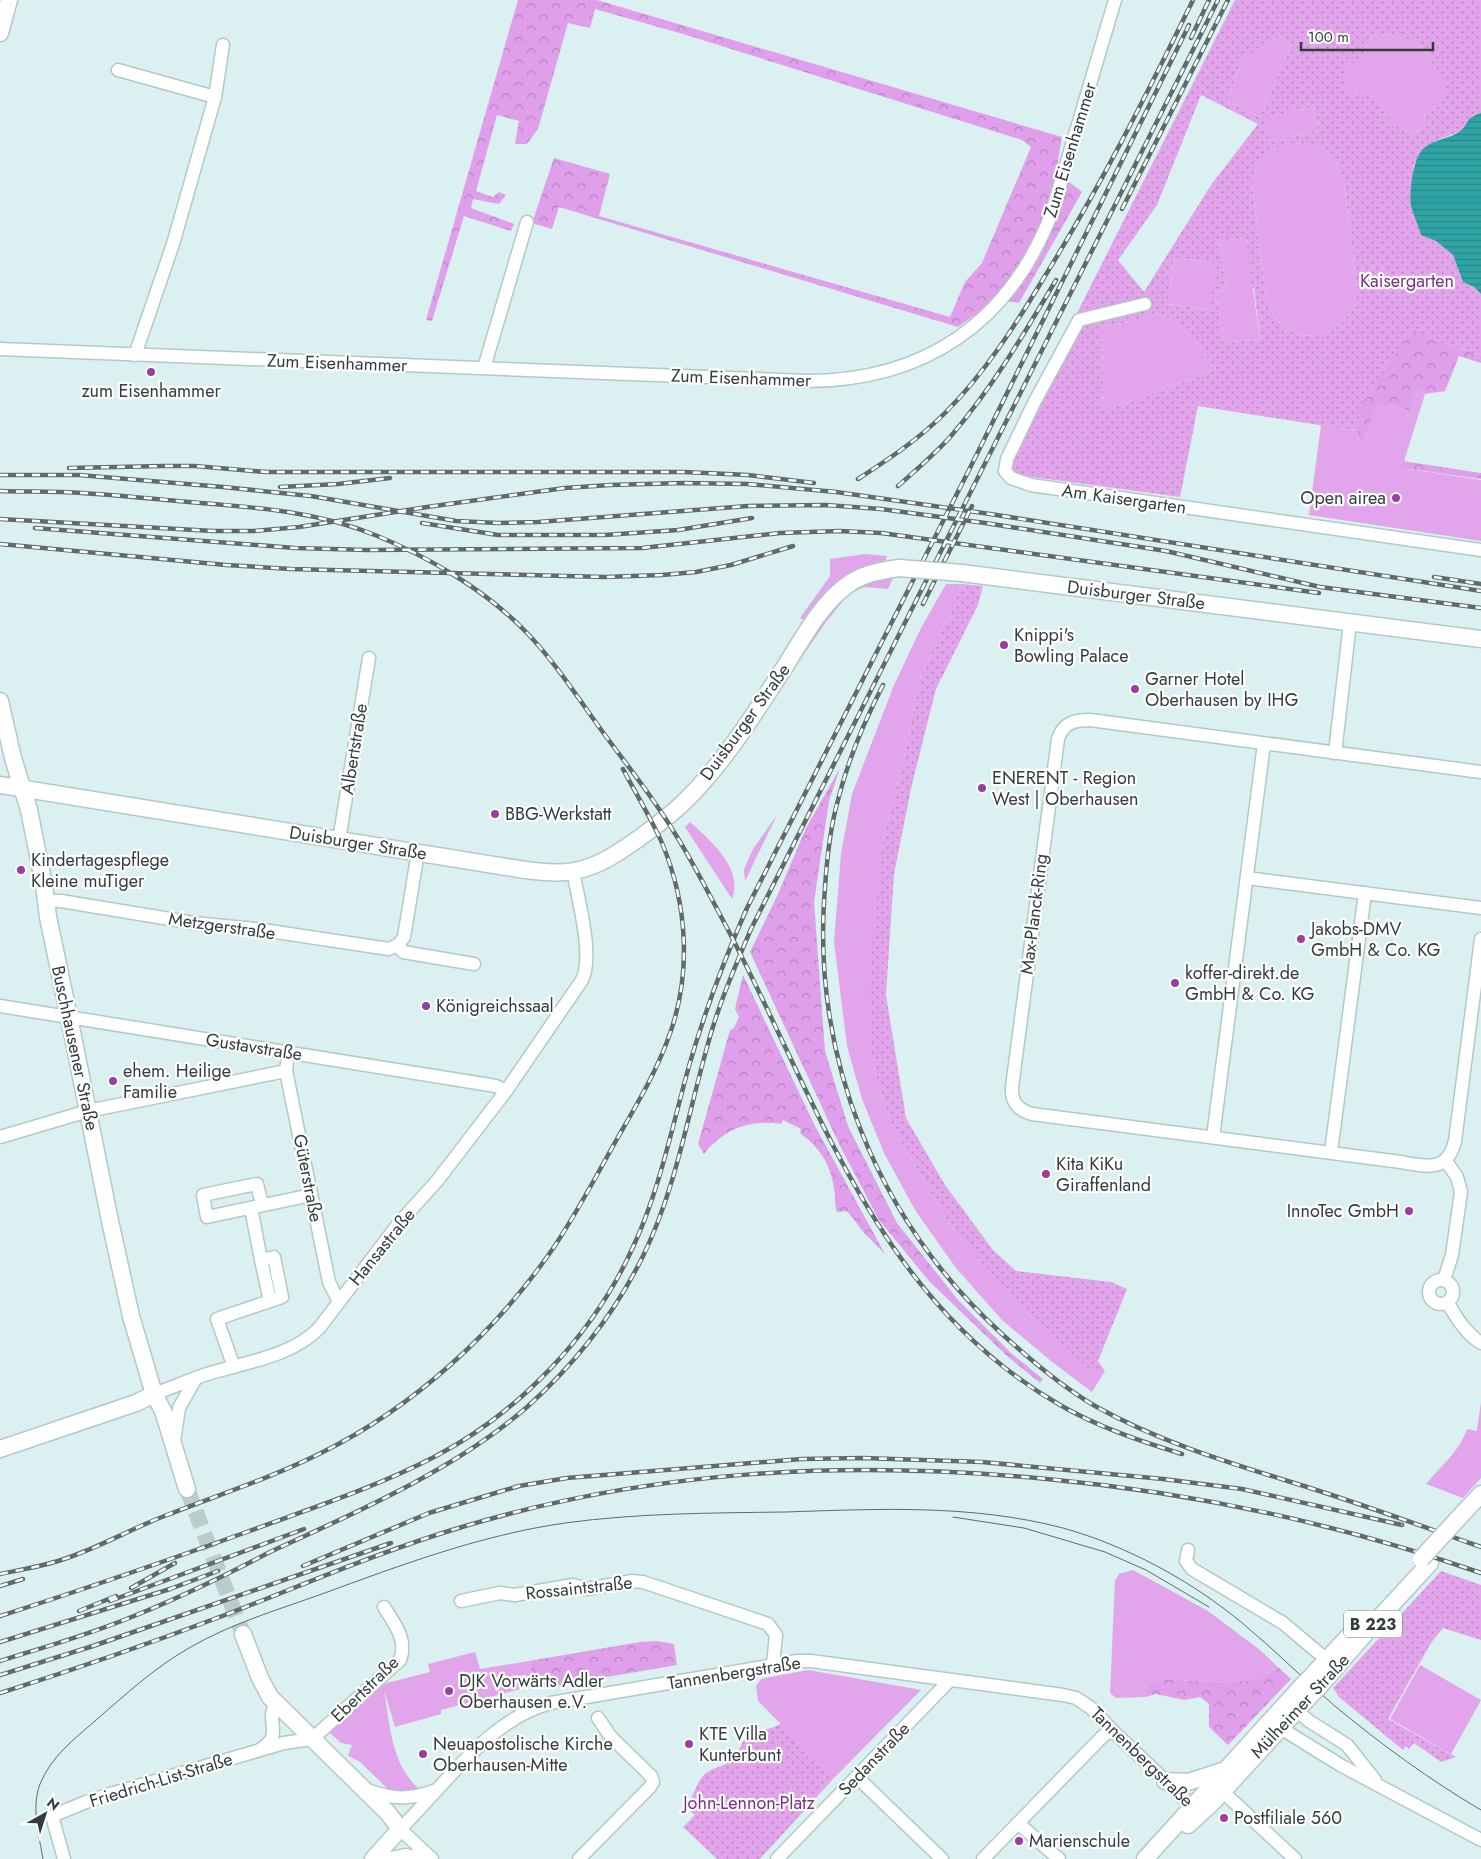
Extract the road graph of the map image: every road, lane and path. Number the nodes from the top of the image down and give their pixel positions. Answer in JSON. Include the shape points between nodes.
{"nodes":[{"id":1,"x":9,"y":0,"type":"edge"},
{"id":2,"x":1115,"y":0,"type":"edge"},
{"id":3,"x":0,"y":33,"type":"edge"},
{"id":4,"x":223,"y":45,"type":"dead end"},
{"id":5,"x":118,"y":70,"type":"dead end"},
{"id":6,"x":215,"y":98,"type":"junction"},
{"id":7,"x":527,"y":222,"type":"dead end"},
{"id":8,"x":1145,"y":304,"type":"dead end"},
{"id":9,"x":0,"y":349,"type":"edge"},
{"id":10,"x":135,"y":355,"type":"junction"},
{"id":11,"x":484,"y":368,"type":"junction"},
{"id":12,"x":1481,"y":550,"type":"edge"},
{"id":13,"x":1350,"y":623,"type":"junction"},
{"id":14,"x":1481,"y":639,"type":"edge"},
{"id":15,"x":369,"y":658,"type":"dead end"},
{"id":16,"x":0,"y":701,"type":"edge"},
{"id":17,"x":5,"y":724,"type":"junction"},
{"id":18,"x":1264,"y":744,"type":"junction"},
{"id":19,"x":1335,"y":753,"type":"junction"},
{"id":20,"x":0,"y":754,"type":"edge"},
{"id":21,"x":1481,"y":772,"type":"edge"},
{"id":22,"x":0,"y":785,"type":"edge"},
{"id":23,"x":22,"y":788,"type":"junction"},
{"id":24,"x":339,"y":840,"type":"junction"},
{"id":25,"x":418,"y":852,"type":"junction"},
{"id":26,"x":573,"y":871,"type":"junction"},
{"id":27,"x":1247,"y":878,"type":"junction"},
{"id":28,"x":1365,"y":894,"type":"junction"},
{"id":29,"x":46,"y":901,"type":"junction"},
{"id":30,"x":1481,"y":908,"type":"edge"},
{"id":31,"x":1481,"y":940,"type":"edge"},
{"id":32,"x":398,"y":946,"type":"junction"},
{"id":33,"x":474,"y":964,"type":"dead end"},
{"id":34,"x":0,"y":1006,"type":"edge"},
{"id":35,"x":69,"y":1017,"type":"junction"},
{"id":36,"x":289,"y":1053,"type":"junction"},
{"id":37,"x":286,"y":1071,"type":"junction"},
{"id":38,"x":506,"y":1091,"type":"junction"},
{"id":39,"x":88,"y":1111,"type":"junction"},
{"id":40,"x":0,"y":1137,"type":"edge"},
{"id":41,"x":1213,"y":1137,"type":"junction"},
{"id":42,"x":1331,"y":1152,"type":"junction"},
{"id":43,"x":1446,"y":1161,"type":"junction"},
{"id":44,"x":311,"y":1195,"type":"junction"},
{"id":45,"x":1444,"y":1280,"type":"junction"},
{"id":46,"x":338,"y":1302,"type":"junction"},
{"id":47,"x":1447,"y":1302,"type":"junction"},
{"id":48,"x":1481,"y":1344,"type":"edge"},
{"id":49,"x":234,"y":1367,"type":"junction"},
{"id":50,"x":196,"y":1378,"type":"junction"},
{"id":51,"x":154,"y":1394,"type":"junction"},
{"id":52,"x":173,"y":1443,"type":"junction"},
{"id":53,"x":1,"y":1444,"type":"edge"},
{"id":54,"x":187,"y":1489,"type":"tunnel mouth"},
{"id":55,"x":1481,"y":1494,"type":"edge"},
{"id":56,"x":1481,"y":1507,"type":"edge"},
{"id":57,"x":1458,"y":1526,"type":"junction"},
{"id":58,"x":1188,"y":1550,"type":"dead end"},
{"id":59,"x":1425,"y":1561,"type":"junction"},
{"id":60,"x":461,"y":1601,"type":"dead end"},
{"id":61,"x":384,"y":1607,"type":"dead end"},
{"id":62,"x":243,"y":1634,"type":"tunnel mouth"},
{"id":63,"x":1327,"y":1660,"type":"junction"},
{"id":64,"x":773,"y":1664,"type":"junction"},
{"id":65,"x":949,"y":1681,"type":"junction"},
{"id":66,"x":1310,"y":1687,"type":"junction"},
{"id":67,"x":275,"y":1703,"type":"junction"},
{"id":68,"x":1292,"y":1707,"type":"junction"},
{"id":69,"x":598,"y":1718,"type":"dead end"},
{"id":70,"x":1275,"y":1725,"type":"junction"},
{"id":71,"x":1112,"y":1730,"type":"junction"},
{"id":72,"x":312,"y":1739,"type":"junction"},
{"id":73,"x":1343,"y":1742,"type":"junction"},
{"id":74,"x":257,"y":1751,"type":"junction"},
{"id":75,"x":1356,"y":1755,"type":"junction"},
{"id":76,"x":1328,"y":1757,"type":"junction"},
{"id":77,"x":1342,"y":1766,"type":"junction"},
{"id":78,"x":1224,"y":1770,"type":"junction"},
{"id":79,"x":856,"y":1777,"type":"junction"},
{"id":80,"x":1165,"y":1781,"type":"junction"},
{"id":81,"x":1380,"y":1786,"type":"junction"},
{"id":82,"x":362,"y":1788,"type":"junction"},
{"id":83,"x":437,"y":1790,"type":"junction"},
{"id":84,"x":1222,"y":1791,"type":"junction"},
{"id":85,"x":1196,"y":1810,"type":"junction"},
{"id":86,"x":1018,"y":1823,"type":"junction"},
{"id":87,"x":400,"y":1829,"type":"junction"},
{"id":88,"x":1481,"y":1840,"type":"edge"},
{"id":89,"x":64,"y":1859,"type":"edge"},
{"id":90,"x":373,"y":1859,"type":"edge"},
{"id":91,"x":386,"y":1859,"type":"edge"},
{"id":92,"x":424,"y":1859,"type":"edge"},
{"id":93,"x":432,"y":1859,"type":"edge"},
{"id":94,"x":579,"y":1859,"type":"edge"},
{"id":95,"x":778,"y":1859,"type":"edge"},
{"id":96,"x":942,"y":1859,"type":"edge"},
{"id":97,"x":983,"y":1859,"type":"edge"},
{"id":98,"x":1059,"y":1859,"type":"edge"},
{"id":99,"x":1145,"y":1859,"type":"edge"},
{"id":100,"x":1159,"y":1859,"type":"edge"},
{"id":101,"x":1295,"y":1859,"type":"edge"}],
"edges":[{"from":1,"to":3,"type":"main road"},
{"from":2,"to":11,"type":"street","name":"Zum Eisenhammer","via":[[1043,237],[1003,298],[978,323],[946,346],[896,368],[838,381]]},
{"from":4,"to":6,"type":"street"},
{"from":5,"to":6,"type":"street"},
{"from":6,"to":10,"type":"street","via":[[173,244]]},
{"from":7,"to":11,"type":"street"},
{"from":8,"to":12,"type":"street","name":"Am Kaisergarten","via":[[1079,320],[1007,459],[1005,471],[1012,478],[1031,485]]},
{"from":9,"to":10,"type":"street","name":"Zum Eisenhammer"},
{"from":10,"to":11,"type":"street","name":"Zum Eisenhammer"},
{"from":13,"to":14,"type":"main road","name":"Duisburger Straße"},
{"from":13,"to":19,"type":"street"},
{"from":13,"to":26,"type":"main road","name":"Duisburger Straße","bridge":true,"via":[[962,573],[898,568],[882,570],[845,586],[833,598],[734,742],[682,804],[620,852]]},
{"from":15,"to":24,"type":"street","name":"Albertstraße"},
{"from":16,"to":17,"type":"main road","name":"Buschhausener Straße"},
{"from":17,"to":20,"type":"main road"},
{"from":17,"to":23,"type":"main road","name":"Buschhausener Straße"},
{"from":18,"to":19,"type":"street","name":"Max-Planck-Ring"},
{"from":18,"to":27,"type":"street"},
{"from":18,"to":41,"type":"street","name":"Max-Planck-Ring","via":[[1090,720],[1072,721],[1063,728],[1058,739],[1012,1087],[1016,1105],[1032,1114]]},
{"from":19,"to":21,"type":"street","name":"Max-Planck-Ring"},
{"from":22,"to":23,"type":"main road","name":"Duisburger Straße"},
{"from":23,"to":24,"type":"main road","name":"Duisburger Straße"},
{"from":23,"to":29,"type":"main road","name":"Buschhausener Straße"},
{"from":24,"to":25,"type":"main road","name":"Duisburger Straße"},
{"from":25,"to":26,"type":"main road","name":"Duisburger Straße","via":[[539,872]]},
{"from":25,"to":32,"type":"street","via":[[405,933]]},
{"from":26,"to":38,"type":"street","name":"Hansastraße","via":[[587,953],[586,972]]},
{"from":27,"to":28,"type":"street"},
{"from":27,"to":41,"type":"street"},
{"from":28,"to":30,"type":"street"},
{"from":28,"to":42,"type":"street"},
{"from":29,"to":32,"type":"street","name":"Metzgerstraße","via":[[384,950]]},
{"from":29,"to":35,"type":"main road","name":"Buschhausener Straße"},
{"from":31,"to":43,"type":"street","via":[[1455,1141]]},
{"from":32,"to":33,"type":"street","name":"Metzgerstraße","via":[[403,952]]},
{"from":34,"to":35,"type":"street","name":"Gustavstraße"},
{"from":35,"to":36,"type":"street","name":"Gustavstraße"},
{"from":35,"to":39,"type":"main road","name":"Buschhausener Straße"},
{"from":36,"to":37,"type":"street","name":"Güterstraße"},
{"from":36,"to":38,"type":"street","name":"Gustavstraße","via":[[496,1086]]},
{"from":37,"to":39,"type":"street"},
{"from":37,"to":44,"type":"street","name":"Güterstraße"},
{"from":38,"to":46,"type":"street","name":"Hansastraße"},
{"from":39,"to":40,"type":"street"},
{"from":39,"to":51,"type":"main road","name":"Buschhausener Straße","via":[[131,1316]]},
{"from":41,"to":42,"type":"street","name":"Max-Planck-Ring"},
{"from":42,"to":43,"type":"street","name":"Max-Planck-Ring","via":[[1436,1166]]},
{"from":43,"to":45,"type":"street","via":[[1460,1183],[1461,1192],[1452,1255]]},
{"from":44,"to":46,"type":"street","name":"Güterstraße","via":[[329,1282]]},
{"from":44,"to":49,"type":"street","via":[[257,1206],[261,1260],[270,1301],[217,1318]]},
{"from":45,"to":47,"type":"street","via":[[1453,1290]]},
{"from":45,"to":47,"type":"street","via":[[1433,1283],[1430,1294],[1436,1302]]},
{"from":46,"to":49,"type":"street","name":"Hansastraße","via":[[320,1327],[301,1344]]},
{"from":47,"to":48,"type":"street","via":[[1462,1326]]},
{"from":49,"to":50,"type":"street","name":"Hansastraße"},
{"from":50,"to":51,"type":"street","name":"Hansastraße"},
{"from":50,"to":52,"type":"street","via":[[179,1408]]},
{"from":51,"to":52,"type":"main road"},
{"from":51,"to":53,"type":"main road","name":"Hansastraße","via":[[136,1403]]},
{"from":52,"to":54,"type":"main road"},
{"from":55,"to":57,"type":"main road","name":"Mülheimer Straße","number":"B 223"},
{"from":56,"to":57,"type":"main road","name":"Mülheimer Straße","number":"B 223"},
{"from":57,"to":59,"type":"main road","name":"Mülheimer Straße","number":"B 223"},
{"from":58,"to":63,"type":"street","name":"Mülheimer Straße","via":[[1186,1561],[1192,1569],[1283,1624]]},
{"from":59,"to":63,"type":"main road","name":"Mülheimer Straße","number":"B 223"},
{"from":59,"to":66,"type":"main road","name":"Mülheimer Straße","number":"B 223","via":[[1347,1656]]},
{"from":60,"to":64,"type":"street","name":"Rossaintstraße","via":[[574,1585],[587,1589],[643,1582],[768,1624],[776,1636]]},
{"from":61,"to":72,"type":"street","name":"Ebertstraße","via":[[403,1644],[400,1660]]},
{"from":62,"to":67,"type":"main road","via":[[263,1686]]},
{"from":63,"to":66,"type":"main road","name":"Mülheimer Straße","number":"B 223"},
{"from":64,"to":65,"type":"street","name":"Tannenbergstraße","via":[[811,1661]]},
{"from":64,"to":83,"type":"street","name":"Tannenbergstraße","via":[[544,1704],[501,1727]]},
{"from":65,"to":71,"type":"street","name":"Tannenbergstraße","via":[[1076,1698]]},
{"from":65,"to":79,"type":"street","name":"Sedanstraße"},
{"from":66,"to":68,"type":"main road","name":"Mülheimer Straße","number":"B 223"},
{"from":67,"to":72,"type":"main road"},
{"from":67,"to":74,"type":"street","name":"Friedrich-List-Straße","via":[[273,1736]]},
{"from":68,"to":70,"type":"main road","name":"Mülheimer Straße","number":"B 223"},
{"from":68,"to":73,"type":"street"},
{"from":69,"to":94,"type":"street","via":[[611,1737],[651,1776],[653,1782]]},
{"from":70,"to":76,"type":"street"},
{"from":70,"to":78,"type":"main road","name":"Mülheimer Straße","number":"B 223"},
{"from":70,"to":84,"type":"main road","name":"Mülheimer Straße","number":"B 223"},
{"from":71,"to":80,"type":"street","name":"Tannenbergstraße"},
{"from":71,"to":86,"type":"street"},
{"from":72,"to":74,"type":"street","name":"Friedrich-List-Straße"},
{"from":72,"to":82,"type":"main road"},
{"from":73,"to":75,"type":"street"},
{"from":73,"to":76,"type":"street"},
{"from":74,"to":89,"type":"street","name":"Friedrich-List-Straße","via":[[86,1802],[52,1816]]},
{"from":75,"to":77,"type":"street"},
{"from":75,"to":81,"type":"street"},
{"from":76,"to":77,"type":"street"},
{"from":77,"to":81,"type":"street"},
{"from":78,"to":80,"type":"main road","via":[[1188,1782]]},
{"from":78,"to":84,"type":"main road"},
{"from":78,"to":85,"type":"main road","name":"Mülheimer Straße","number":"B 223"},
{"from":79,"to":95,"type":"street","name":"Sedanstraße"},
{"from":79,"to":96,"type":"street"},
{"from":80,"to":85,"type":"street","name":"Tannenbergstraße"},
{"from":81,"to":88,"type":"street"},
{"from":82,"to":83,"type":"street","via":[[402,1799]]},
{"from":82,"to":87,"type":"main road"},
{"from":83,"to":87,"type":"street","name":"Tannenbergstraße"},
{"from":84,"to":85,"type":"main road","name":"Mülheimer Straße","number":"B 223"},
{"from":84,"to":101,"type":"street"},
{"from":85,"to":99,"type":"main road","name":"Mülheimer Straße","number":"B 223"},
{"from":85,"to":100,"type":"main road","name":"Mülheimer Straße","number":"B 223"},
{"from":86,"to":97,"type":"street"},
{"from":86,"to":98,"type":"street"},
{"from":87,"to":90,"type":"main road","name":"Tannenbergstraße"},
{"from":87,"to":93,"type":"street"},
{"from":91,"to":92,"type":"street","via":[[405,1855]]}]}
